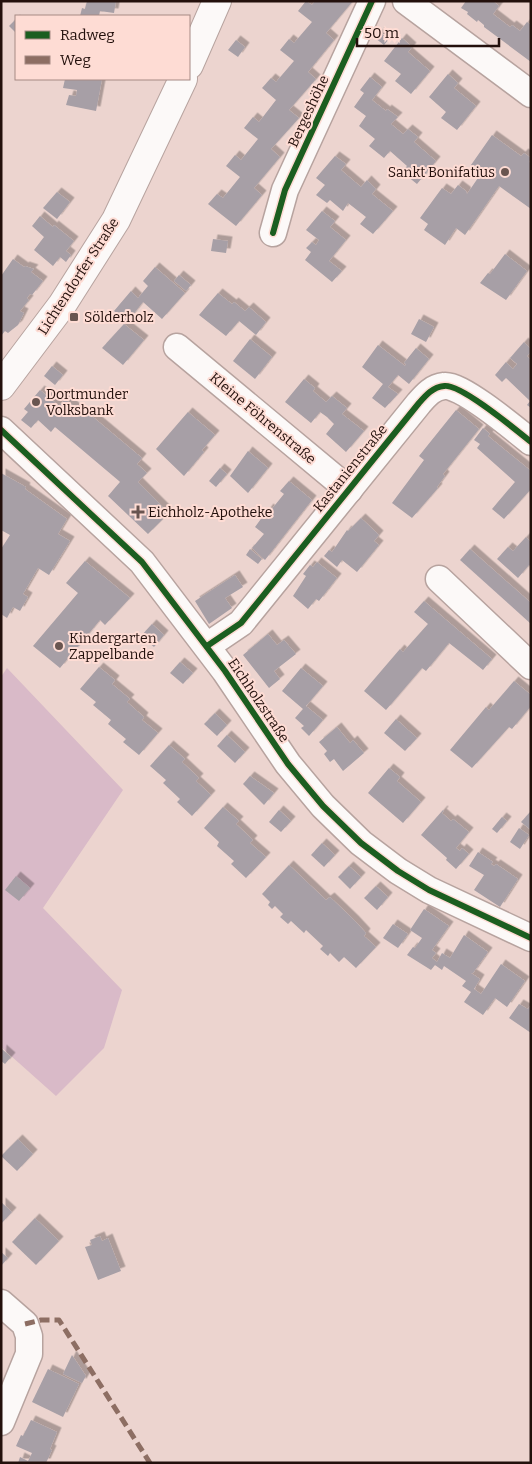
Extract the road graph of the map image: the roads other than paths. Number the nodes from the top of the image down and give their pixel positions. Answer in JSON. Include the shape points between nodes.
{"nodes":[{"id":1,"x":217,"y":1,"type":"edge"},
{"id":2,"x":372,"y":1,"type":"edge"},
{"id":3,"x":406,"y":1,"type":"edge"},
{"id":4,"x":190,"y":63,"type":"edge"},
{"id":5,"x":182,"y":80,"type":"edge"},
{"id":6,"x":531,"y":94,"type":"edge"},
{"id":7,"x":274,"y":233,"type":"dead end"},
{"id":8,"x":177,"y":347,"type":"dead end"},
{"id":9,"x":1,"y":386,"type":"edge"},
{"id":10,"x":1,"y":430,"type":"edge"},
{"id":11,"x":531,"y":442,"type":"edge"},
{"id":12,"x":349,"y":490,"type":"junction"},
{"id":13,"x":439,"y":579,"type":"dead end"},
{"id":14,"x":207,"y":646,"type":"junction"},
{"id":15,"x":531,"y":666,"type":"edge"},
{"id":16,"x":531,"y":938,"type":"edge"},
{"id":17,"x":1,"y":1303,"type":"edge"},
{"id":18,"x":1,"y":1422,"type":"edge"}],
"edges":[{"from":1,"to":4,"type":"main road"},
{"from":2,"to":7,"type":"street","name":"Bergeshöhe","via":[[285,190]]},
{"from":3,"to":6,"type":"street"},
{"from":5,"to":9,"type":"main road","name":"Lichtendorfer Straße","via":[[116,220],[62,306]]},
{"from":8,"to":12,"type":"street","name":"Kleine Föhrenstraße"},
{"from":10,"to":14,"type":"street","name":"Eichholzstraße","via":[[142,562]]},
{"from":11,"to":12,"type":"street","name":"Kastanienstraße","via":[[459,389],[445,385],[431,390],[419,403]]},
{"from":12,"to":14,"type":"street","name":"Kastanienstraße","via":[[241,623]]},
{"from":13,"to":15,"type":"street"},
{"from":14,"to":16,"type":"street","name":"Eichholzstraße","via":[[288,764],[323,806],[361,843],[429,890]]},
{"from":17,"to":18,"type":"street","via":[[25,1324],[29,1336],[29,1354]]}]}
